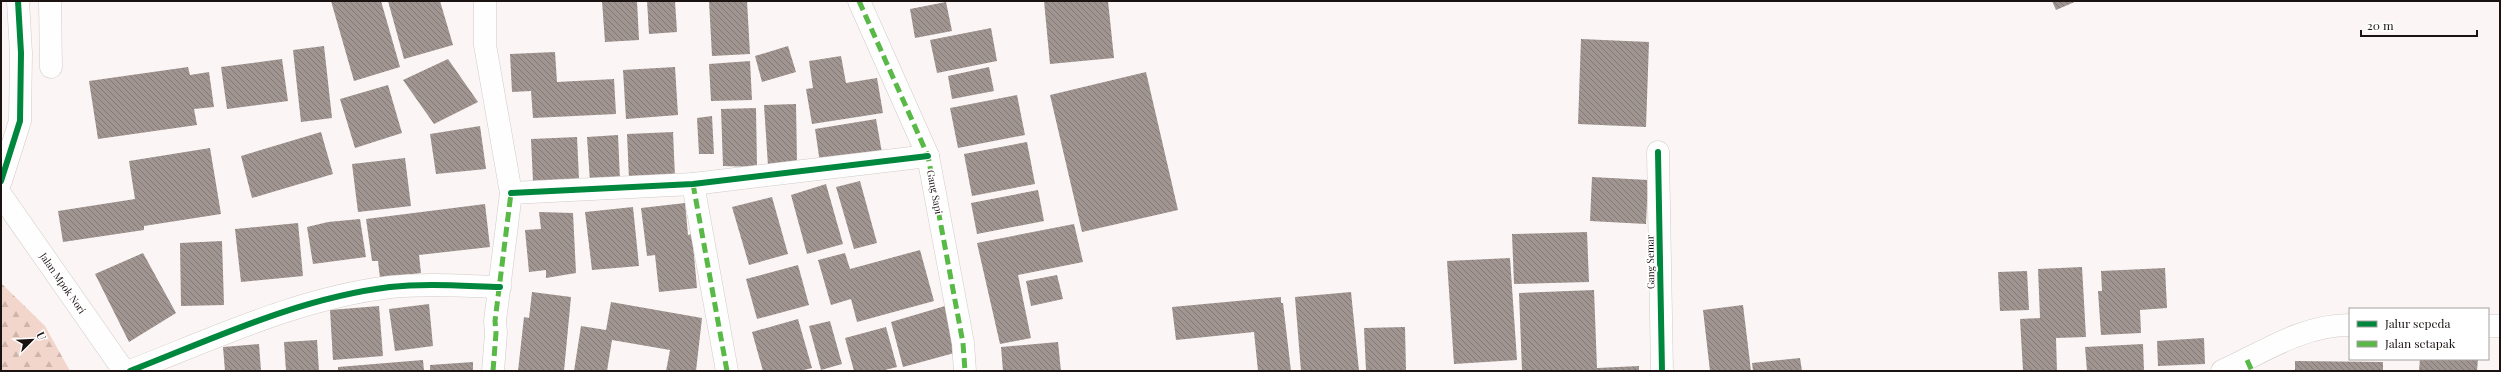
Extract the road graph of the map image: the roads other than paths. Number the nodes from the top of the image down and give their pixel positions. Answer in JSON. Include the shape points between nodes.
{"nodes":[{"id":1,"x":18,"y":1,"type":"edge"},
{"id":2,"x":50,"y":1,"type":"edge"},
{"id":3,"x":485,"y":1,"type":"edge"},
{"id":4,"x":859,"y":1,"type":"edge"},
{"id":5,"x":51,"y":67,"type":"dead end"},
{"id":6,"x":1658,"y":152,"type":"dead end"},
{"id":7,"x":928,"y":156,"type":"junction"},
{"id":8,"x":1,"y":181,"type":"edge"},
{"id":9,"x":693,"y":184,"type":"junction"},
{"id":10,"x":511,"y":193,"type":"junction"},
{"id":11,"x":1,"y":195,"type":"edge"},
{"id":12,"x":500,"y":287,"type":"junction"},
{"id":13,"x":2349,"y":325,"type":"edge"},
{"id":14,"x":2489,"y":326,"type":"edge"},
{"id":15,"x":2500,"y":326,"type":"edge"},
{"id":16,"x":2250,"y":365,"type":"edge"},
{"id":17,"x":124,"y":371,"type":"edge"},
{"id":18,"x":130,"y":371,"type":"edge"},
{"id":19,"x":493,"y":371,"type":"edge"},
{"id":20,"x":727,"y":371,"type":"edge"},
{"id":21,"x":965,"y":371,"type":"edge"},
{"id":22,"x":1662,"y":371,"type":"edge"},
{"id":23,"x":2222,"y":371,"type":"edge"}],
"edges":[{"from":1,"to":8,"type":"street","via":[[21,53],[20,121]]},
{"from":2,"to":5,"type":"street"},
{"from":3,"to":10,"type":"street","via":[[485,45]]},
{"from":4,"to":7,"type":"street","name":"Gang Sapi"},
{"from":6,"to":22,"type":"street","name":"Gang Semar"},
{"from":7,"to":9,"type":"street"},
{"from":7,"to":21,"type":"street","name":"Gang Sapi","via":[[963,343]]},
{"from":9,"to":10,"type":"street"},
{"from":9,"to":20,"type":"street"},
{"from":10,"to":12,"type":"street"},
{"from":11,"to":17,"type":"street","name":"Jalan Mpok Nori"},
{"from":12,"to":18,"type":"street","via":[[407,286],[347,295],[290,308]]},
{"from":12,"to":19,"type":"street","via":[[495,321]]},
{"from":13,"to":16,"type":"street","via":[[2314,328],[2292,336]]},
{"from":14,"to":15,"type":"street"},
{"from":16,"to":23,"type":"street"}]}
